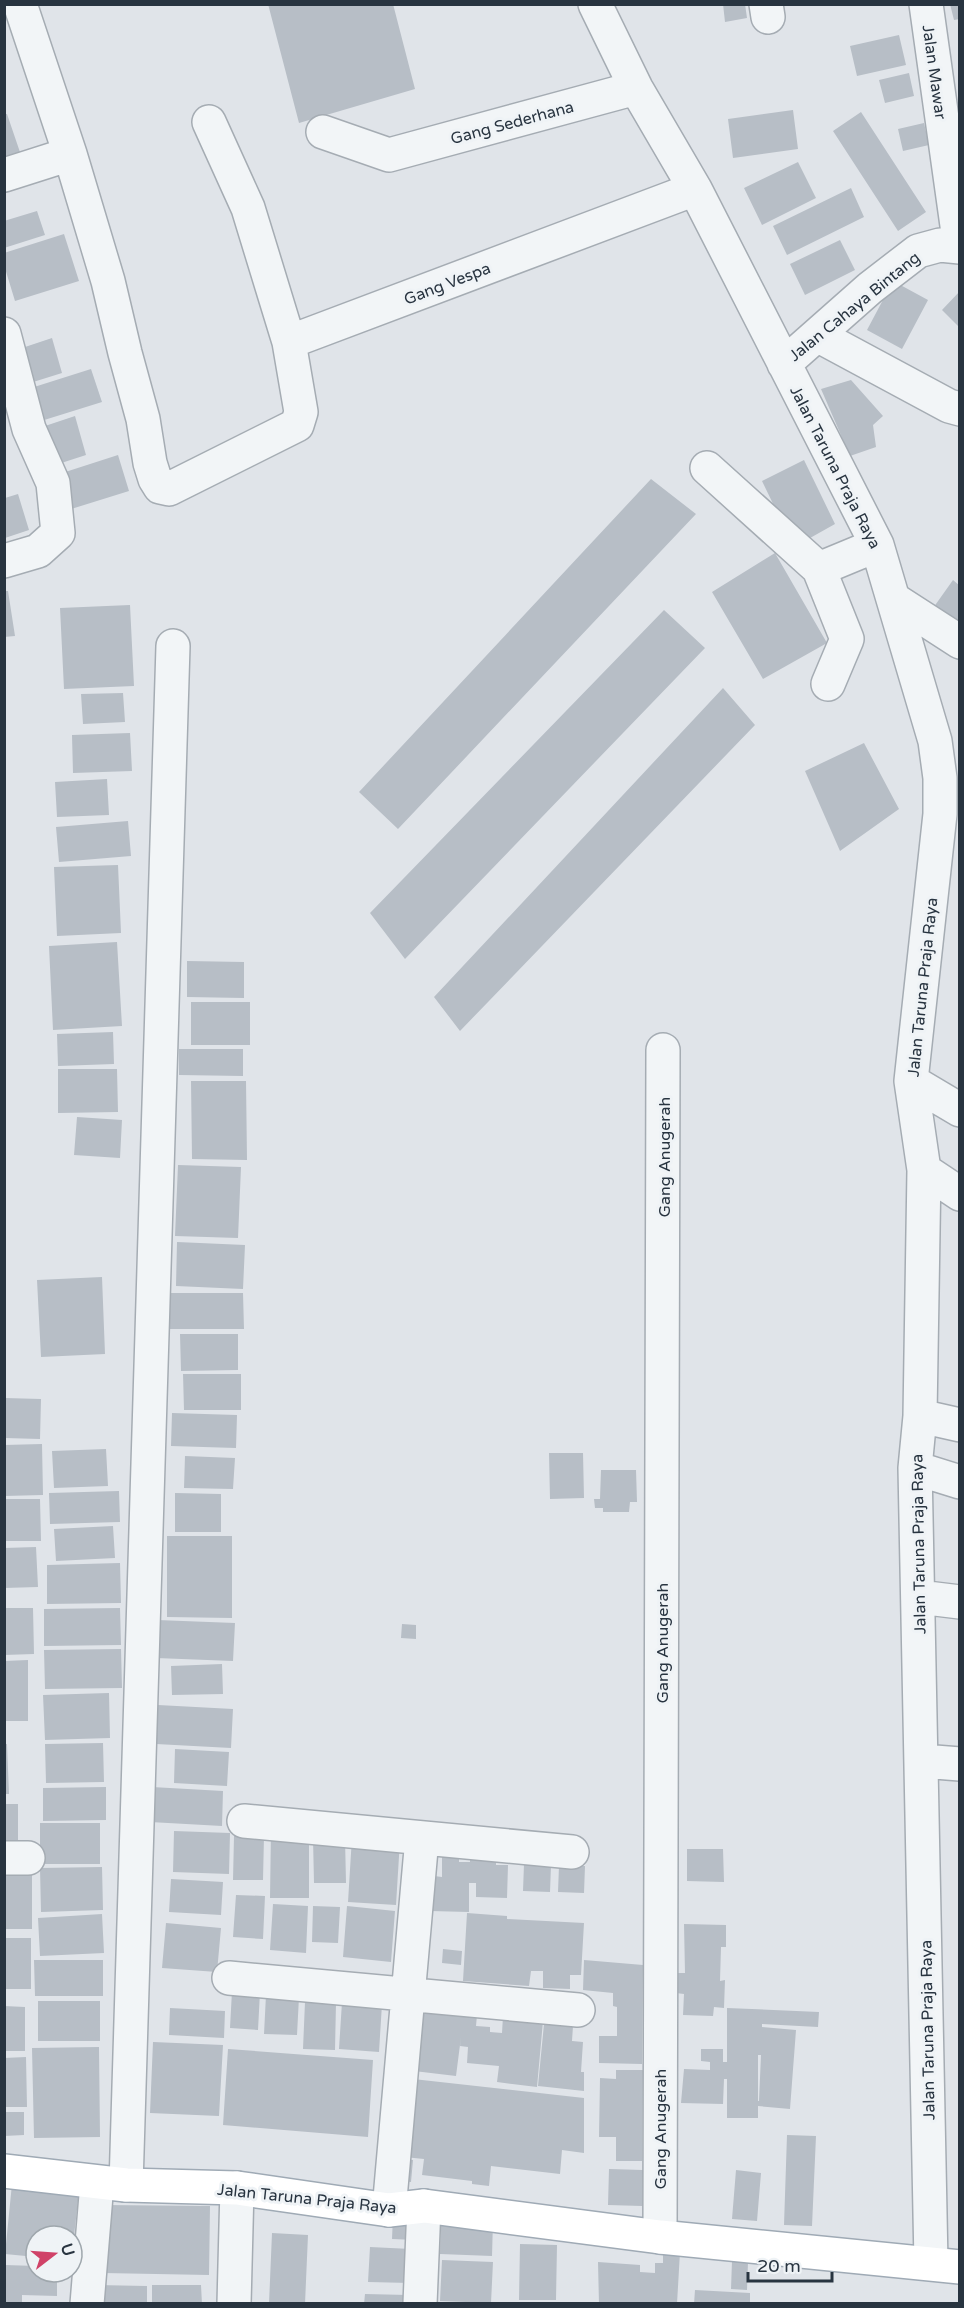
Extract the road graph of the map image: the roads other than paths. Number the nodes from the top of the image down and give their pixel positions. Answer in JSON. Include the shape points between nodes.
{"nodes":[{"id":1,"x":20,"y":4,"type":"edge"},
{"id":2,"x":595,"y":4,"type":"edge"},
{"id":3,"x":926,"y":4,"type":"edge"},
{"id":4,"x":636,"y":88,"type":"junction"},
{"id":5,"x":209,"y":122,"type":"dead end"},
{"id":6,"x":323,"y":132,"type":"dead end"},
{"id":7,"x":70,"y":154,"type":"junction"},
{"id":8,"x":4,"y":175,"type":"edge"},
{"id":9,"x":695,"y":189,"type":"junction"},
{"id":10,"x":960,"y":247,"type":"edge"},
{"id":11,"x":4,"y":334,"type":"edge"},
{"id":12,"x":817,"y":335,"type":"junction"},
{"id":13,"x":289,"y":342,"type":"junction"},
{"id":14,"x":784,"y":364,"type":"junction"},
{"id":15,"x":960,"y":408,"type":"edge"},
{"id":16,"x":707,"y":468,"type":"dead end"},
{"id":17,"x":877,"y":544,"type":"junction"},
{"id":18,"x":4,"y":561,"type":"edge"},
{"id":19,"x":819,"y":569,"type":"junction"},
{"id":20,"x":895,"y":600,"type":"junction"},
{"id":21,"x":960,"y":642,"type":"edge"},
{"id":22,"x":173,"y":646,"type":"dead end"},
{"id":23,"x":828,"y":684,"type":"dead end"},
{"id":24,"x":663,"y":1050,"type":"dead end"},
{"id":25,"x":911,"y":1081,"type":"junction"},
{"id":26,"x":960,"y":1110,"type":"edge"},
{"id":27,"x":924,"y":1170,"type":"junction"},
{"id":28,"x":960,"y":1194,"type":"edge"},
{"id":29,"x":920,"y":1416,"type":"junction"},
{"id":30,"x":960,"y":1425,"type":"edge"},
{"id":31,"x":915,"y":1468,"type":"junction"},
{"id":32,"x":960,"y":1482,"type":"edge"},
{"id":33,"x":919,"y":1597,"type":"junction"},
{"id":34,"x":960,"y":1602,"type":"edge"},
{"id":35,"x":922,"y":1761,"type":"junction"},
{"id":36,"x":960,"y":1764,"type":"edge"},
{"id":37,"x":244,"y":1821,"type":"dead end"},
{"id":38,"x":422,"y":1838,"type":"junction"},
{"id":39,"x":572,"y":1852,"type":"dead end"},
{"id":40,"x":229,"y":1978,"type":"dead end"},
{"id":41,"x":408,"y":1995,"type":"junction"},
{"id":42,"x":578,"y":2010,"type":"dead end"},
{"id":43,"x":4,"y":2171,"type":"edge"},
{"id":44,"x":112,"y":2184,"type":"junction"},
{"id":45,"x":237,"y":2187,"type":"junction"},
{"id":46,"x":424,"y":2206,"type":"junction"},
{"id":47,"x":389,"y":2210,"type":"junction"},
{"id":48,"x":660,"y":2237,"type":"junction"},
{"id":49,"x":945,"y":2265,"type":"edge"},
{"id":50,"x":87,"y":2304,"type":"edge"},
{"id":51,"x":234,"y":2304,"type":"edge"},
{"id":52,"x":420,"y":2304,"type":"edge"}],
"edges":[{"from":1,"to":7,"type":"street"},
{"from":2,"to":4,"type":"street","name":"Jalan Taruna Praja Raya"},
{"from":3,"to":10,"type":"street","name":"Jalan Mawar"},
{"from":4,"to":6,"type":"street","name":"Gang Sederhana","via":[[389,155]]},
{"from":4,"to":9,"type":"street","name":"Jalan Taruna Praja Raya"},
{"from":5,"to":13,"type":"street","via":[[248,208]]},
{"from":7,"to":8,"type":"street"},
{"from":7,"to":13,"type":"street","via":[[108,281],[143,419],[150,464],[160,487],[169,489],[297,425],[301,412]]},
{"from":9,"to":13,"type":"street","name":"Gang Vespa"},
{"from":9,"to":14,"type":"street","name":"Jalan Taruna Praja Raya"},
{"from":10,"to":12,"type":"street","name":"Jalan Cahaya Bintang","via":[[940,245],[918,251]]},
{"from":11,"to":18,"type":"street","via":[[29,429],[53,483],[58,533],[38,551]]},
{"from":12,"to":14,"type":"street","name":"Jalan Cahaya Bintang"},
{"from":12,"to":15,"type":"street","via":[[949,406]]},
{"from":14,"to":17,"type":"street","name":"Jalan Taruna Praja Raya"},
{"from":16,"to":19,"type":"street"},
{"from":17,"to":19,"type":"street"},
{"from":17,"to":20,"type":"street","name":"Jalan Taruna Praja Raya"},
{"from":19,"to":23,"type":"street","via":[[848,639]]},
{"from":20,"to":21,"type":"street"},
{"from":20,"to":25,"type":"street","name":"Jalan Taruna Praja Raya","via":[[935,741],[940,778],[940,814]]},
{"from":22,"to":44,"type":"street"},
{"from":24,"to":48,"type":"street","name":"Gang Anugerah"},
{"from":25,"to":26,"type":"street"},
{"from":25,"to":27,"type":"street","name":"Jalan Taruna Praja Raya"},
{"from":27,"to":28,"type":"street"},
{"from":27,"to":29,"type":"street","name":"Jalan Taruna Praja Raya"},
{"from":29,"to":30,"type":"street"},
{"from":29,"to":31,"type":"street","name":"Jalan Taruna Praja Raya"},
{"from":31,"to":32,"type":"street"},
{"from":31,"to":33,"type":"street","name":"Jalan Taruna Praja Raya"},
{"from":33,"to":34,"type":"street"},
{"from":33,"to":35,"type":"street","name":"Jalan Taruna Praja Raya"},
{"from":35,"to":36,"type":"street"},
{"from":35,"to":49,"type":"street","name":"Jalan Taruna Praja Raya"},
{"from":37,"to":38,"type":"street"},
{"from":38,"to":39,"type":"street"},
{"from":38,"to":41,"type":"street"},
{"from":40,"to":41,"type":"street"},
{"from":41,"to":42,"type":"street"},
{"from":41,"to":47,"type":"street"},
{"from":43,"to":44,"type":"main road","name":"Jalan Taruna Praja Raya"},
{"from":44,"to":45,"type":"main road","name":"Jalan Taruna Praja Raya"},
{"from":44,"to":50,"type":"street"},
{"from":45,"to":47,"type":"main road","name":"Jalan Taruna Praja Raya"},
{"from":45,"to":51,"type":"street"},
{"from":46,"to":47,"type":"main road","name":"Jalan Taruna Praja Raya"},
{"from":46,"to":48,"type":"main road","name":"Jalan Taruna Praja Raya"},
{"from":46,"to":52,"type":"street"},
{"from":48,"to":49,"type":"main road","name":"Jalan Taruna Praja Raya"}]}
